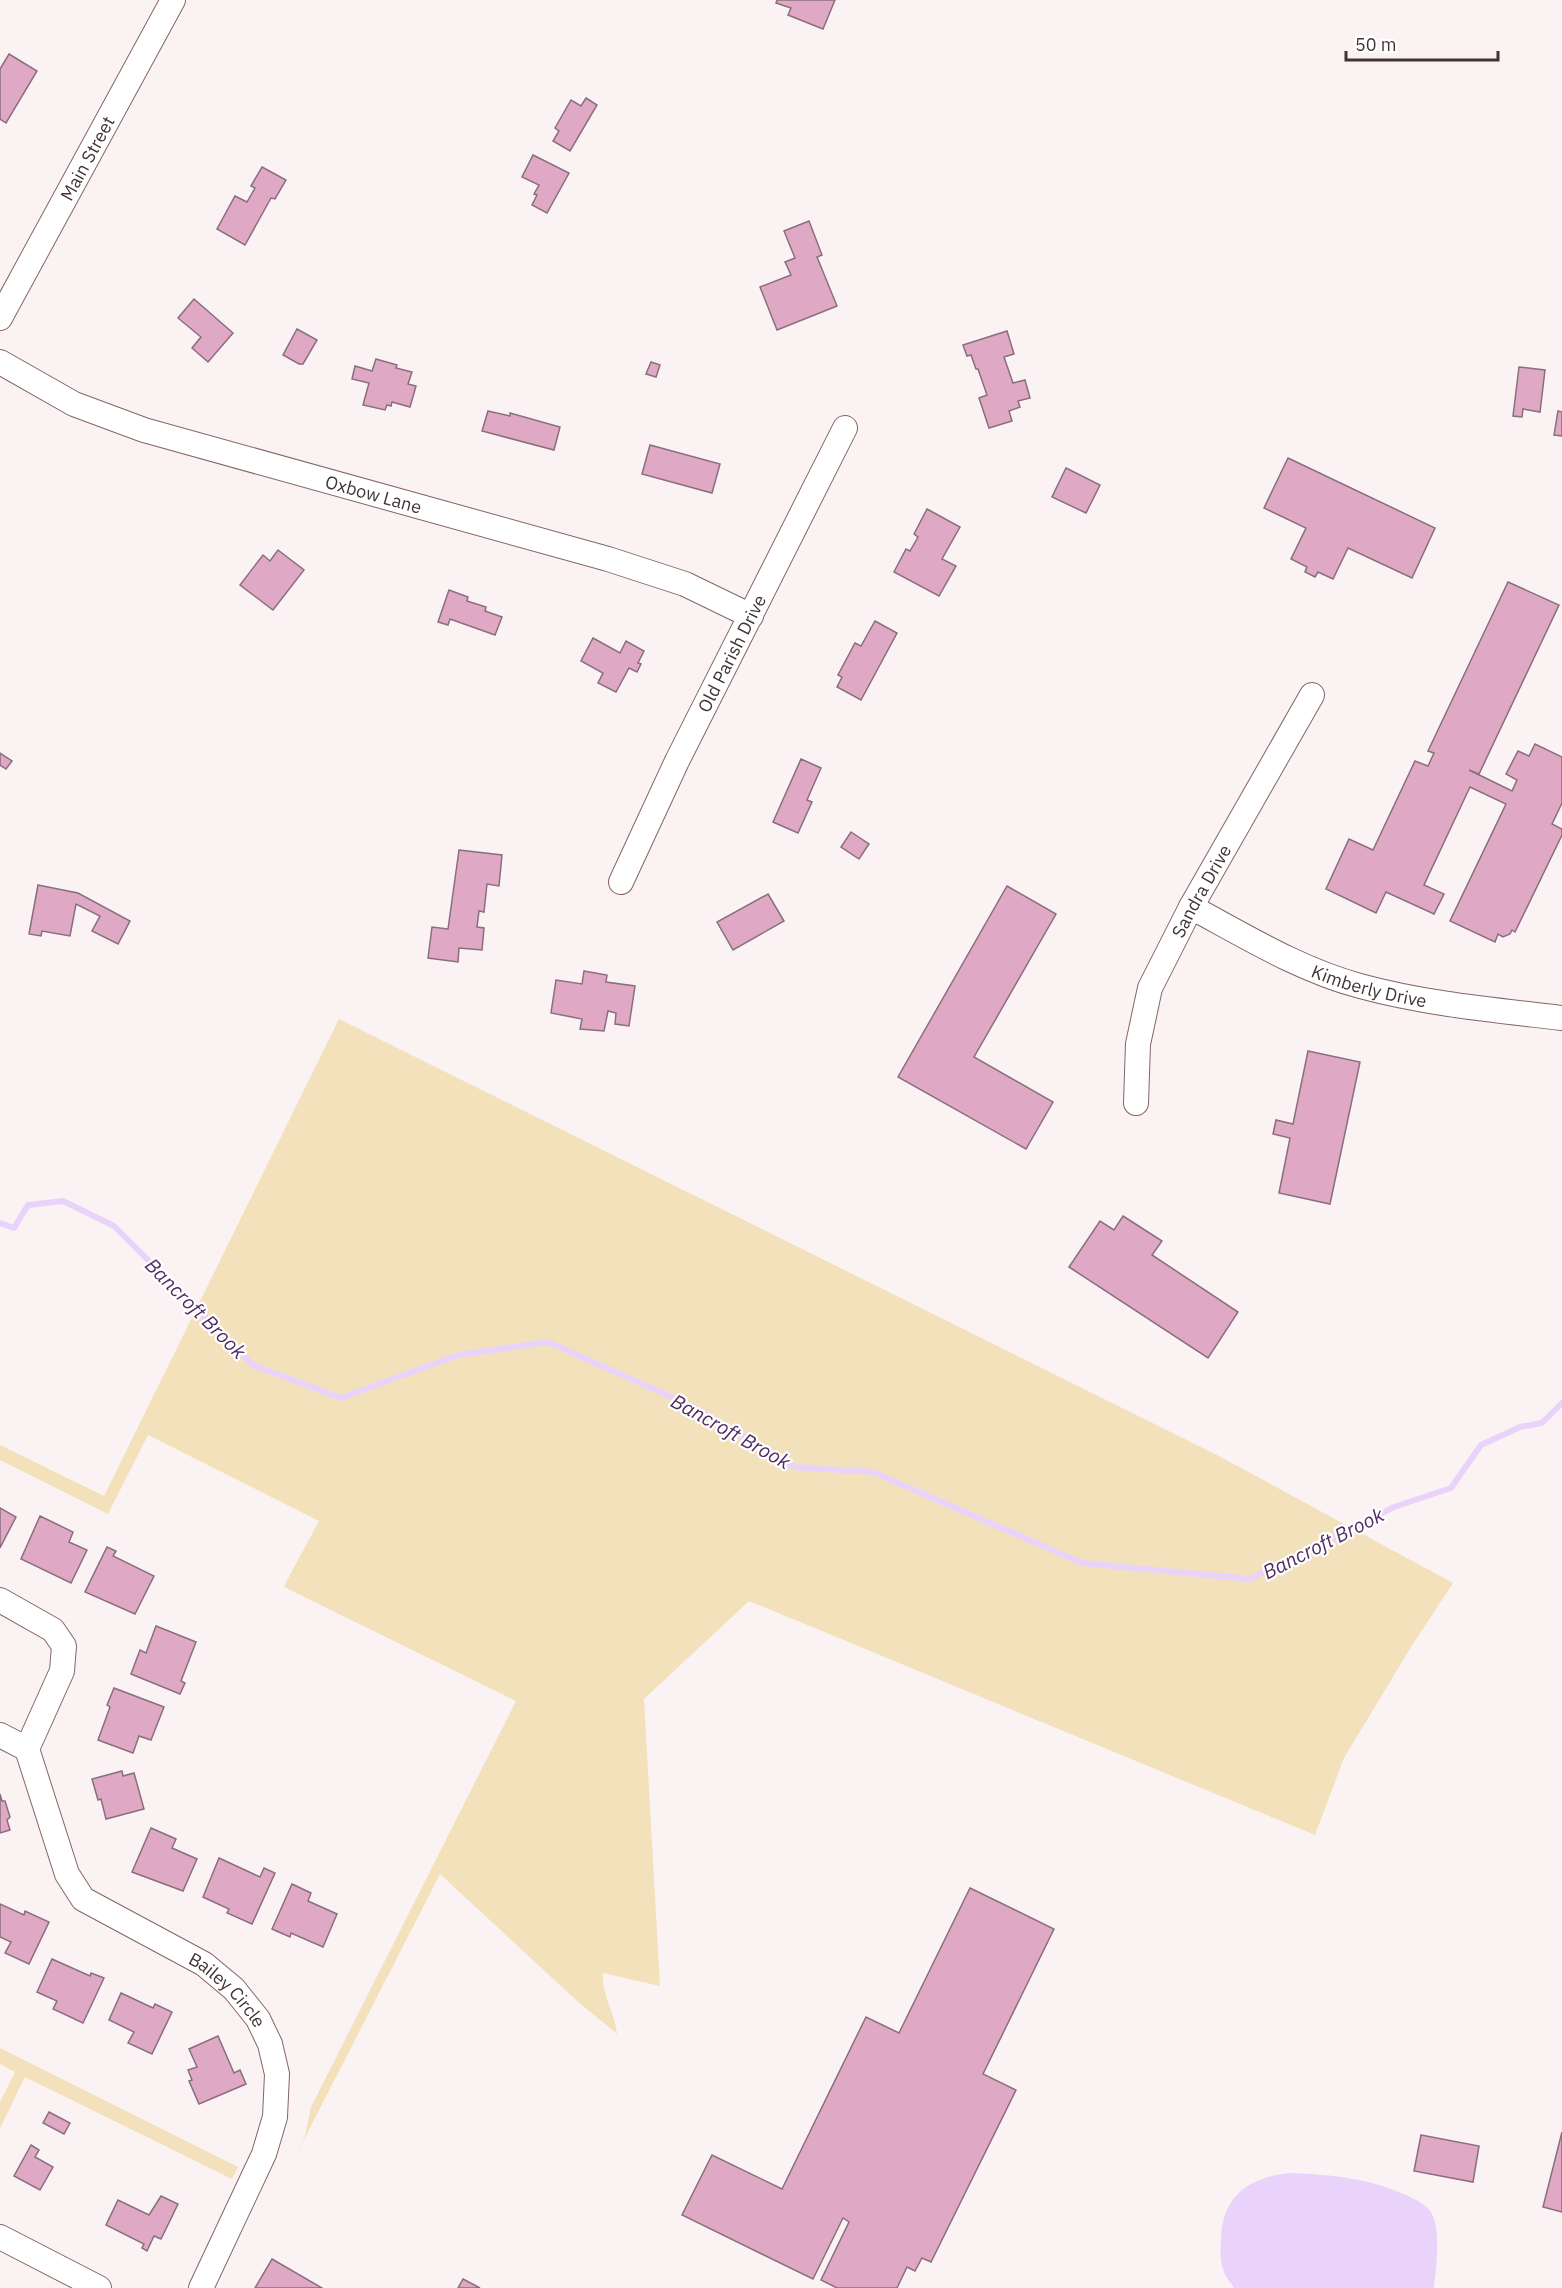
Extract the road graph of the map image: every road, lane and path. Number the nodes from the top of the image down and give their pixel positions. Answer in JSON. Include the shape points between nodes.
{"nodes":[{"id":1,"x":173,"y":0,"type":"edge"},
{"id":2,"x":0,"y":318,"type":"edge"},
{"id":3,"x":0,"y":362,"type":"edge"},
{"id":4,"x":845,"y":428,"type":"dead end"},
{"id":5,"x":751,"y":616,"type":"junction"},
{"id":6,"x":1312,"y":694,"type":"dead end"},
{"id":7,"x":621,"y":882,"type":"dead end"},
{"id":8,"x":1191,"y":907,"type":"junction"},
{"id":9,"x":1562,"y":1018,"type":"edge"},
{"id":10,"x":1136,"y":1103,"type":"dead end"},
{"id":11,"x":0,"y":1600,"type":"edge"},
{"id":12,"x":0,"y":1735,"type":"edge"},
{"id":13,"x":27,"y":1749,"type":"junction"},
{"id":14,"x":1,"y":2242,"type":"edge"},
{"id":15,"x":99,"y":2288,"type":"edge"},
{"id":16,"x":201,"y":2288,"type":"edge"}],
"edges":[{"from":1,"to":2,"type":"street","name":"Main Street"},
{"from":3,"to":5,"type":"street","name":"Oxbow Lane","via":[[74,404],[144,430],[608,559],[685,584]]},
{"from":4,"to":5,"type":"street","name":"Old Parish Drive"},
{"from":5,"to":7,"type":"street","name":"Old Parish Drive","via":[[677,760]]},
{"from":6,"to":8,"type":"street","name":"Sandra Drive"},
{"from":8,"to":9,"type":"street","name":"Kimberly Drive","via":[[1302,966],[1359,986],[1444,1004]]},
{"from":8,"to":10,"type":"street","name":"Sandra Drive","via":[[1150,988],[1138,1044]]},
{"from":11,"to":13,"type":"street","via":[[53,1630],[64,1646],[62,1671]]},
{"from":12,"to":13,"type":"street"},
{"from":13,"to":16,"type":"street","name":"Bailey Circle","via":[[67,1874],[83,1899],[204,1964],[234,1989],[258,2019],[270,2044],[278,2074],[275,2117],[264,2154]]},
{"from":14,"to":15,"type":"street"}]}
